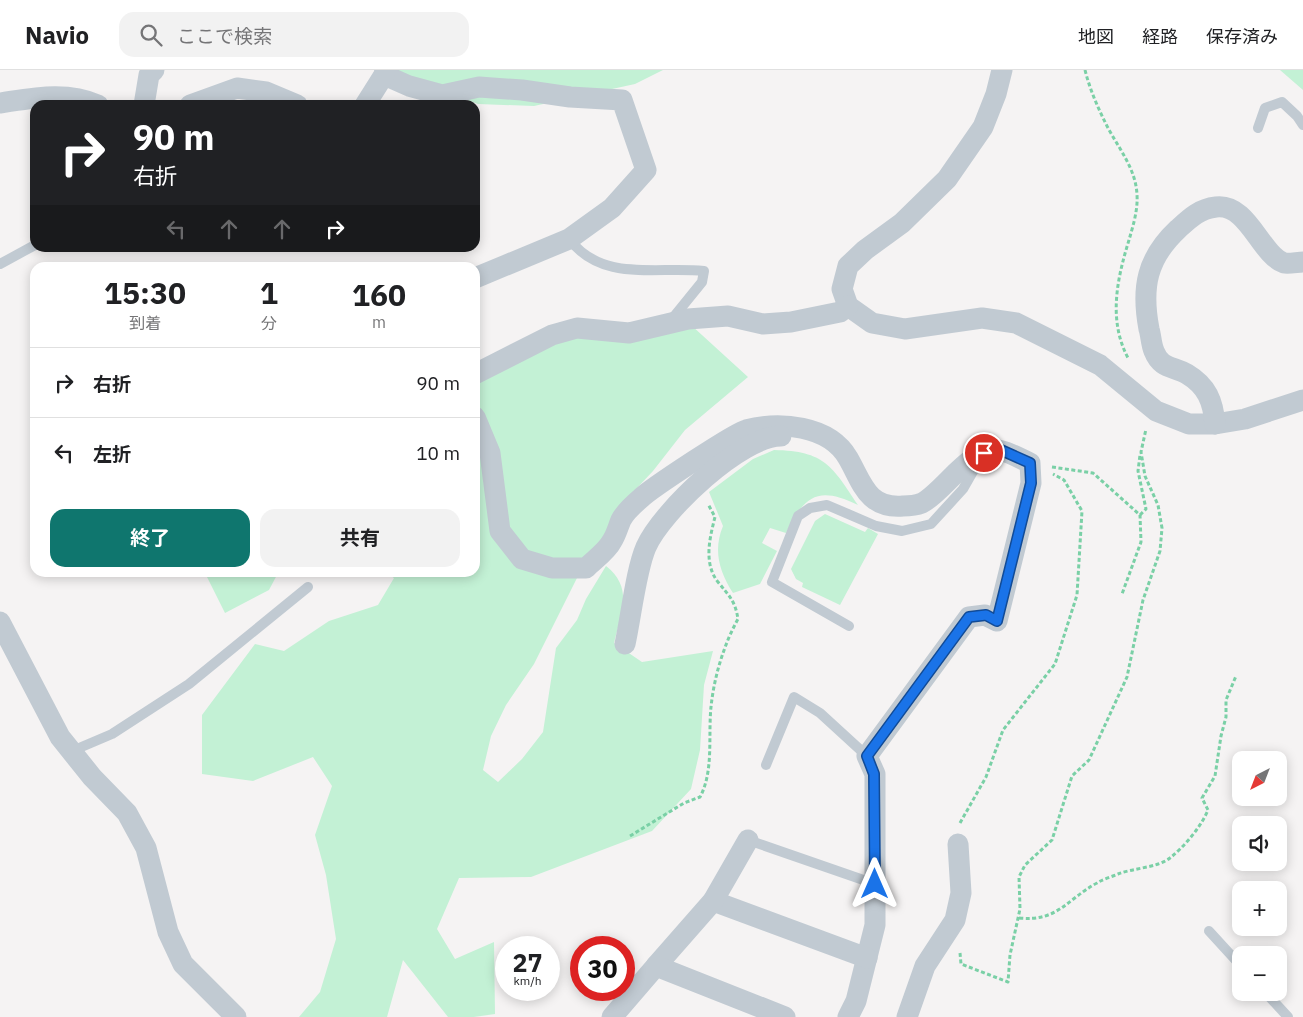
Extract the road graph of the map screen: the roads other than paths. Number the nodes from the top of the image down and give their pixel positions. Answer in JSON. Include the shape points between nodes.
{"nodes":[{"id":1,"x":154,"y":70,"type":"edge"},
{"id":2,"x":1002,"y":70,"type":"edge"},
{"id":3,"x":384,"y":73,"type":"edge"},
{"id":4,"x":86,"y":100,"type":"edge"},
{"id":5,"x":145,"y":100,"type":"edge"},
{"id":6,"x":204,"y":100,"type":"edge"},
{"id":7,"x":285,"y":100,"type":"edge"},
{"id":8,"x":368,"y":100,"type":"edge"},
{"id":9,"x":0,"y":103,"type":"edge"},
{"id":10,"x":1303,"y":125,"type":"edge"},
{"id":11,"x":1258,"y":128,"type":"dead end"},
{"id":12,"x":569,"y":239,"type":"junction"},
{"id":13,"x":30,"y":249,"type":"edge"},
{"id":14,"x":1303,"y":262,"type":"edge"},
{"id":15,"x":0,"y":264,"type":"edge"},
{"id":16,"x":480,"y":276,"type":"edge"},
{"id":17,"x":848,"y":306,"type":"junction"},
{"id":18,"x":668,"y":324,"type":"junction"},
{"id":19,"x":480,"y":371,"type":"edge"},
{"id":20,"x":1303,"y":400,"type":"edge"},
{"id":21,"x":1215,"y":424,"type":"junction"},
{"id":22,"x":480,"y":429,"type":"edge"},
{"id":23,"x":823,"y":435,"type":"junction"},
{"id":24,"x":984,"y":453,"type":"junction"},
{"id":25,"x":308,"y":588,"type":"dead end"},
{"id":26,"x":0,"y":622,"type":"edge"},
{"id":27,"x":849,"y":626,"type":"dead end"},
{"id":28,"x":626,"y":644,"type":"dead end"},
{"id":29,"x":72,"y":751,"type":"junction"},
{"id":30,"x":867,"y":756,"type":"junction"},
{"id":31,"x":766,"y":765,"type":"dead end"},
{"id":32,"x":748,"y":840,"type":"joint"},
{"id":33,"x":958,"y":844,"type":"road end"},
{"id":34,"x":875,"y":884,"type":"junction"},
{"id":35,"x":713,"y":901,"type":"junction"},
{"id":36,"x":1209,"y":931,"type":"dead end"},
{"id":37,"x":1232,"y":956,"type":"edge"},
{"id":38,"x":867,"y":958,"type":"junction"},
{"id":39,"x":656,"y":966,"type":"junction"},
{"id":40,"x":1273,"y":1001,"type":"edge"},
{"id":41,"x":735,"y":1008,"type":"edge"},
{"id":42,"x":236,"y":1017,"type":"edge"},
{"id":43,"x":612,"y":1017,"type":"edge"},
{"id":44,"x":785,"y":1017,"type":"edge"},
{"id":45,"x":848,"y":1017,"type":"edge"},
{"id":46,"x":907,"y":1017,"type":"edge"},
{"id":47,"x":1288,"y":1017,"type":"edge"}],
"edges":[{"from":1,"to":5,"type":"street"},
{"from":2,"to":17,"type":"street","via":[[983,127],[947,180],[902,223],[848,266],[842,288]]},
{"from":3,"to":8,"type":"street"},
{"from":3,"to":12,"type":"street","via":[[409,86],[442,95],[479,88],[622,100],[646,170],[612,208]]},
{"from":4,"to":9,"type":"street","via":[[50,95]]},
{"from":6,"to":7,"type":"street","via":[[237,88],[266,92]]},
{"from":10,"to":11,"type":"lane","via":[[1282,102],[1265,108]]},
{"from":12,"to":16,"type":"street"},
{"from":12,"to":18,"type":"lane","via":[[578,251],[616,268],[704,271],[702,282]]},
{"from":13,"to":15,"type":"lane"},
{"from":14,"to":21,"type":"street","via":[[1285,263],[1268,251],[1238,214],[1218,206],[1194,213],[1165,242],[1151,263],[1144,304],[1154,351],[1165,366],[1186,373],[1204,388],[1214,405]]},
{"from":17,"to":18,"type":"street","via":[[840,312],[791,322],[763,324],[728,316]]},
{"from":17,"to":21,"type":"street","via":[[872,323],[904,329],[982,318],[1016,324],[1100,365],[1152,409],[1189,424]]},
{"from":18,"to":19,"type":"street","via":[[629,333],[577,328],[552,335]]},
{"from":20,"to":21,"type":"street","via":[[1245,419]]},
{"from":22,"to":23,"type":"street","via":[[490,453],[500,531],[522,559],[552,568],[586,568],[612,543],[622,519],[643,496],[744,430],[789,426]]},
{"from":23,"to":24,"type":"street","via":[[837,444],[848,458],[866,491],[891,507],[921,503],[963,465]]},
{"from":23,"to":28,"type":"street","via":[[775,436],[750,445],[720,466],[659,524],[646,548]]},
{"from":24,"to":27,"type":"lane","via":[[963,489],[931,524],[902,531],[876,526],[827,505],[810,508],[798,516],[772,582]]},
{"from":24,"to":30,"type":"street","via":[[1001,450],[1030,463],[1031,483],[997,621],[986,615],[969,617]]},
{"from":25,"to":29,"type":"lane","via":[[189,684],[112,734]]},
{"from":26,"to":29,"type":"street","via":[[60,737]]},
{"from":29,"to":42,"type":"street","via":[[127,813],[146,848],[168,932],[183,964]]},
{"from":30,"to":31,"type":"lane","via":[[820,713],[794,697]]},
{"from":30,"to":34,"type":"street","via":[[874,774]]},
{"from":32,"to":34,"type":"lane"},
{"from":32,"to":35,"type":"street"},
{"from":33,"to":46,"type":"street","via":[[961,893],[954,920],[925,966]]},
{"from":34,"to":38,"type":"street","via":[[875,925]]},
{"from":35,"to":38,"type":"street"},
{"from":35,"to":39,"type":"street"},
{"from":36,"to":37,"type":"lane"},
{"from":38,"to":45,"type":"street","via":[[856,1002]]},
{"from":39,"to":41,"type":"street"},
{"from":39,"to":43,"type":"street"},
{"from":40,"to":47,"type":"lane"},
{"from":41,"to":44,"type":"street"}]}
